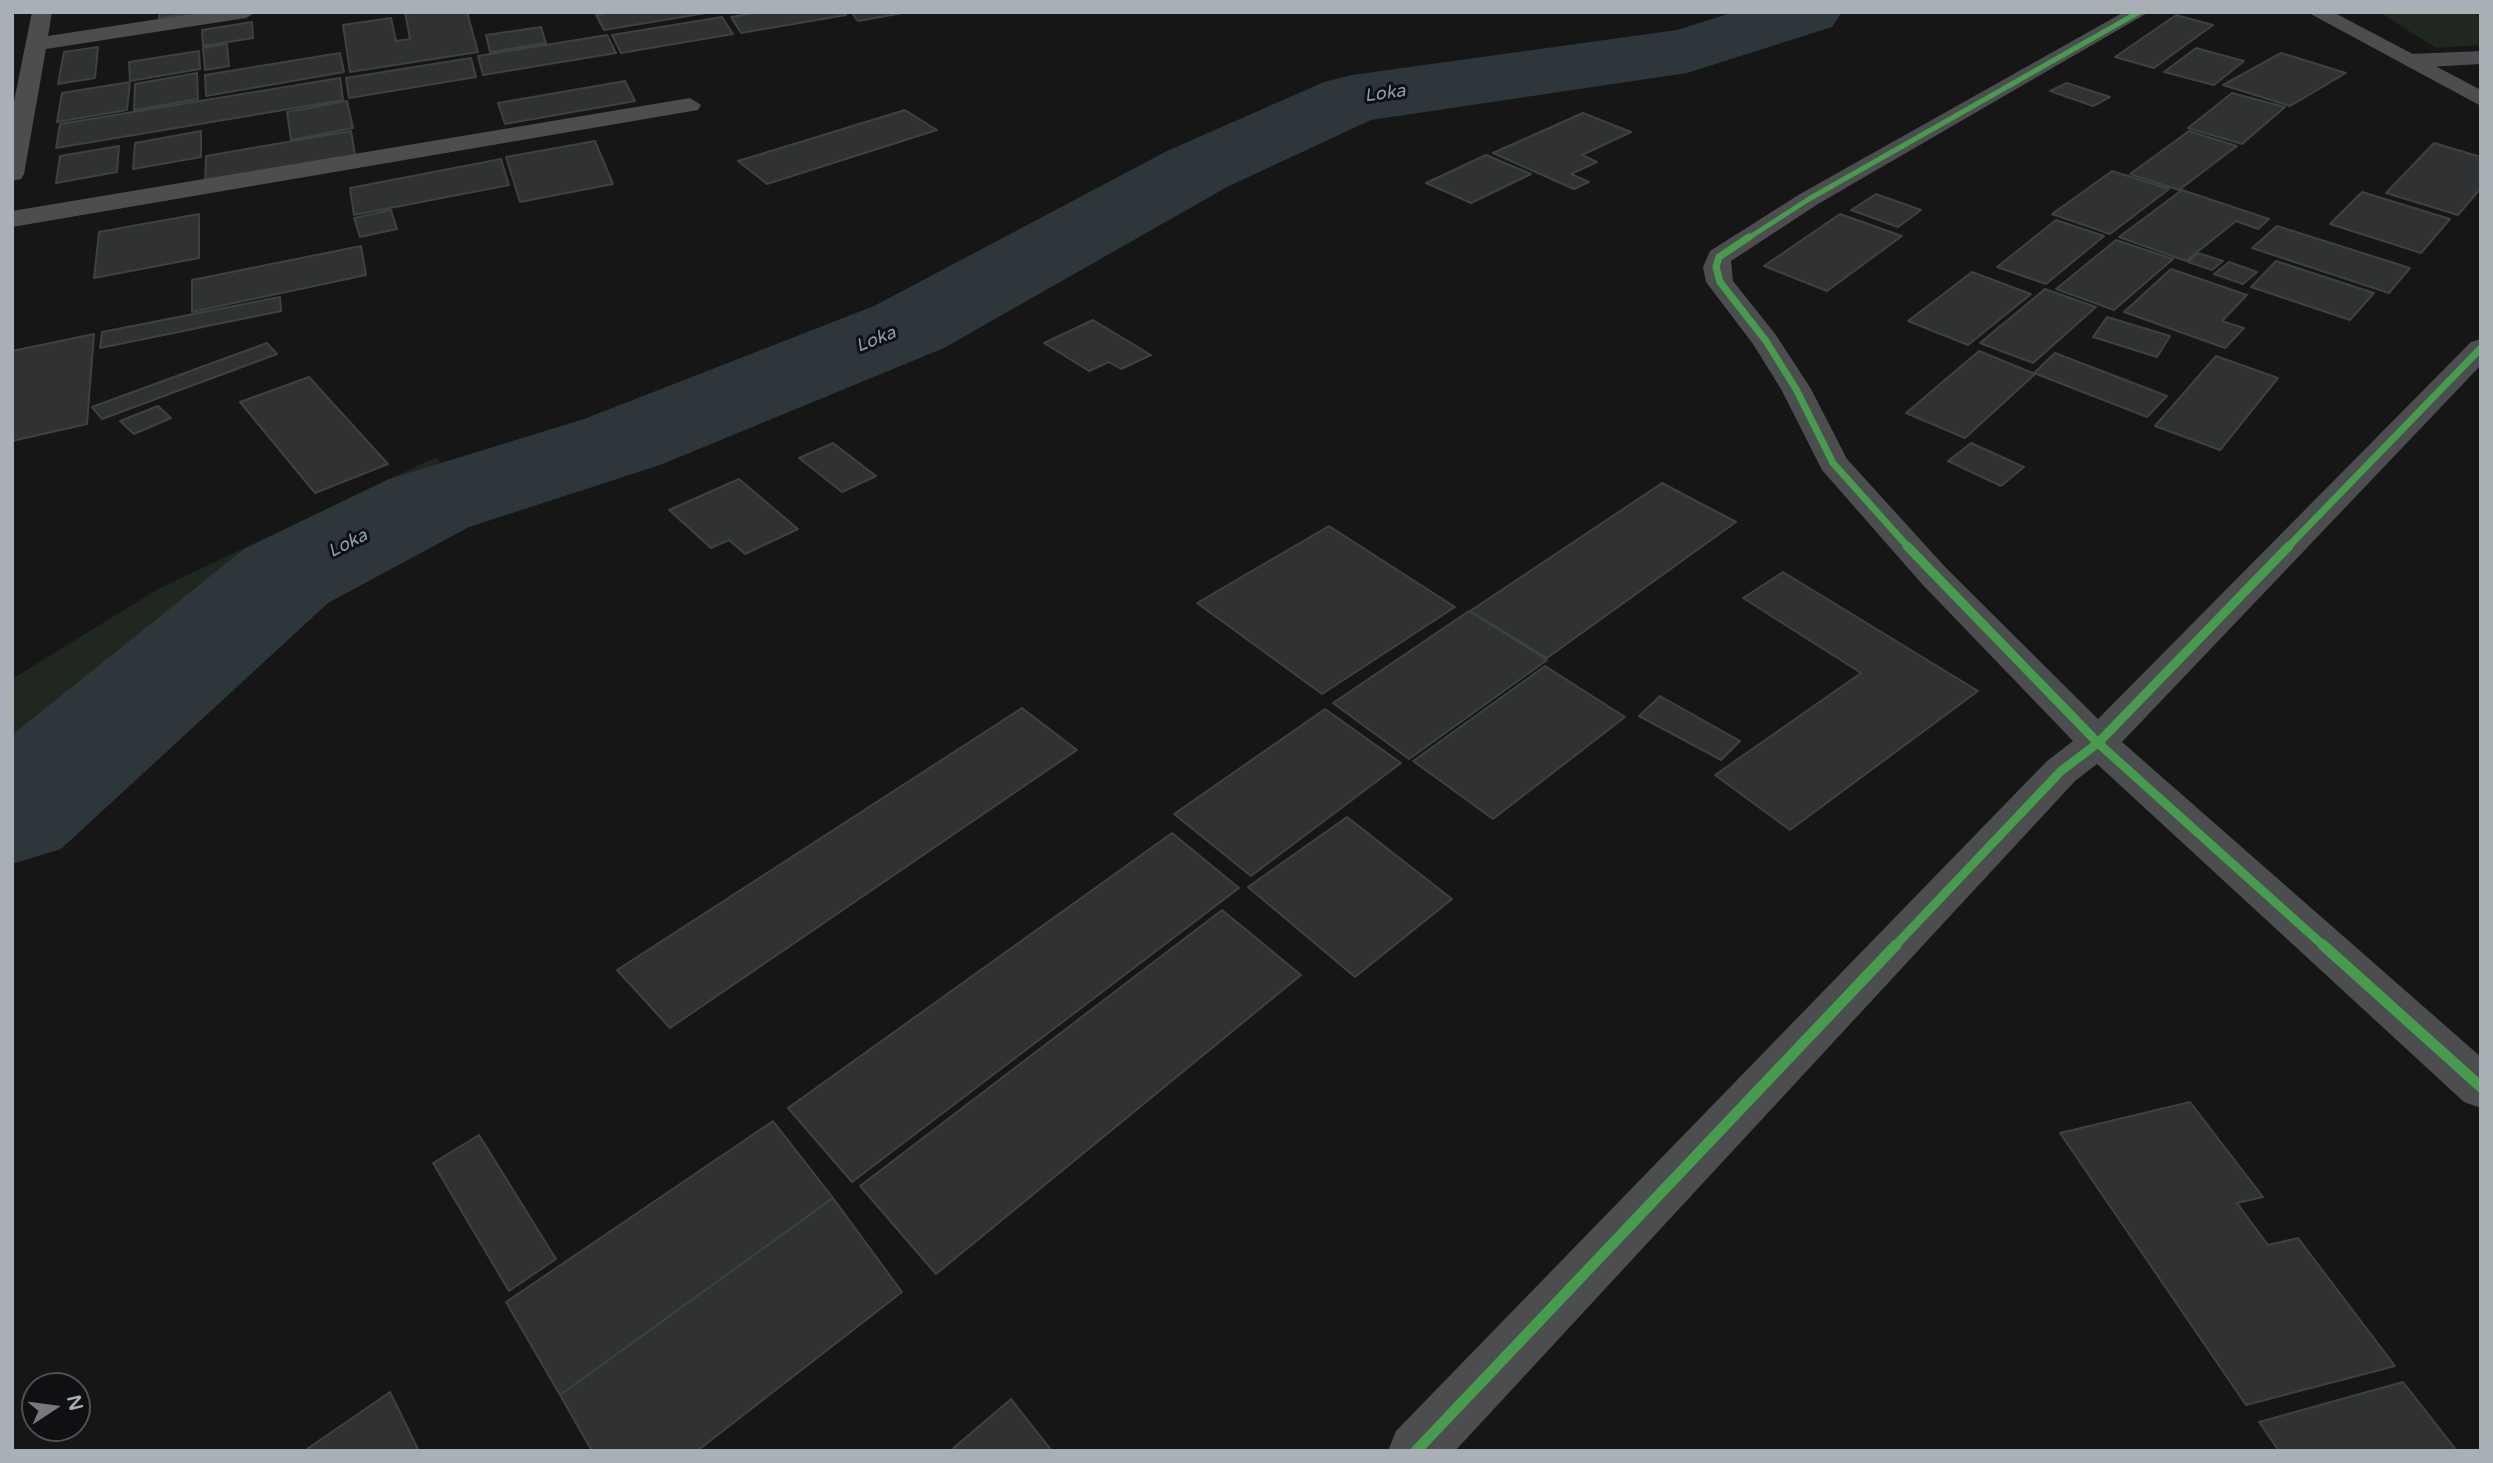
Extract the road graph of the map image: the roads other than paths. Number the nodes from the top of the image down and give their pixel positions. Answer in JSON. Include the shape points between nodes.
{"nodes":[{"id":1,"x":42,"y":12,"type":"edge"},
{"id":2,"x":246,"y":12,"type":"edge"},
{"id":3,"x":2139,"y":12,"type":"edge"},
{"id":4,"x":2317,"y":12,"type":"edge"},
{"id":5,"x":36,"y":44,"type":"junction"},
{"id":6,"x":2481,"y":57,"type":"edge"},
{"id":7,"x":2410,"y":61,"type":"junction"},
{"id":8,"x":2481,"y":99,"type":"edge"},
{"id":9,"x":690,"y":105,"type":"dead end"},
{"id":10,"x":12,"y":174,"type":"edge"},
{"id":11,"x":12,"y":219,"type":"edge"},
{"id":12,"x":2481,"y":348,"type":"edge"},
{"id":13,"x":2098,"y":743,"type":"junction"},
{"id":14,"x":2481,"y":1087,"type":"edge"},
{"id":15,"x":1416,"y":1451,"type":"edge"}],
"edges":[{"from":1,"to":5,"type":"street"},
{"from":2,"to":5,"type":"street"},
{"from":3,"to":13,"type":"street","via":[[1809,199],[1719,257],[1716,267],[1720,282],[1796,389],[1833,463],[1934,576]]},
{"from":4,"to":7,"type":"street"},
{"from":5,"to":10,"type":"street"},
{"from":6,"to":7,"type":"street"},
{"from":7,"to":8,"type":"street"},
{"from":9,"to":11,"type":"street"},
{"from":12,"to":13,"type":"street"},
{"from":13,"to":14,"type":"street"},
{"from":13,"to":15,"type":"street","via":[[2061,771]]}]}
